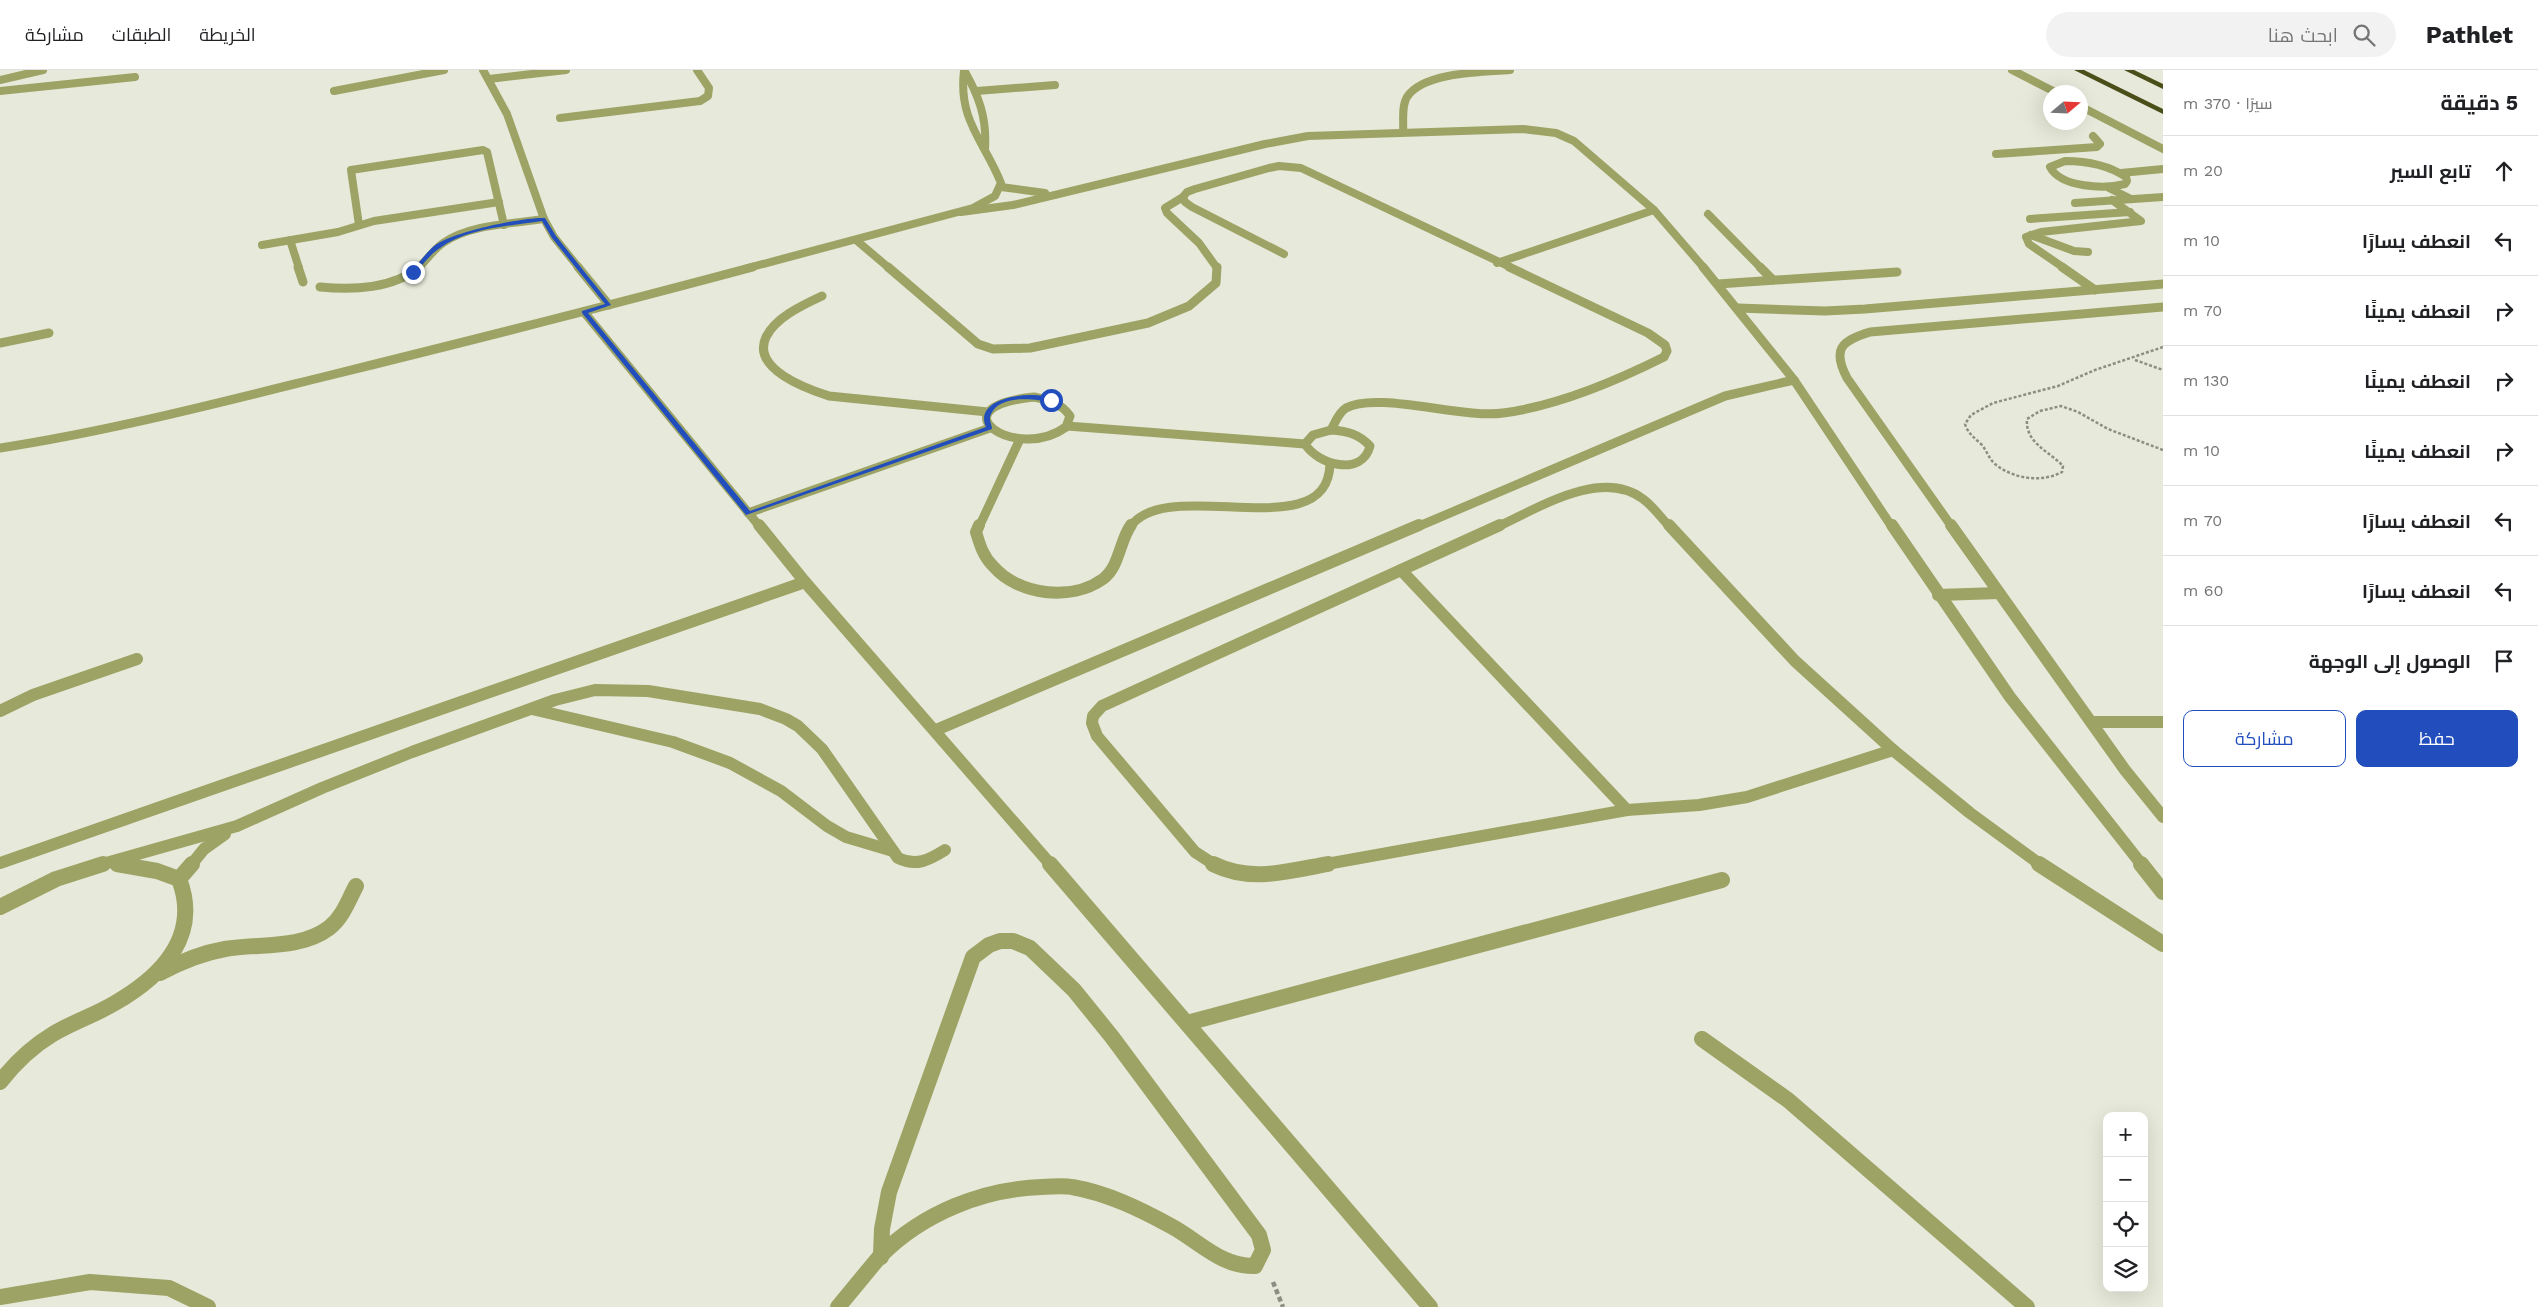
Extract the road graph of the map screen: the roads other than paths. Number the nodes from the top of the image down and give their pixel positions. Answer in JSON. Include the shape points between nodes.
{"nodes":[{"id":1,"x":43,"y":70,"type":"edge"},
{"id":2,"x":444,"y":70,"type":"edge"},
{"id":3,"x":483,"y":70,"type":"edge"},
{"id":4,"x":566,"y":70,"type":"edge"},
{"id":5,"x":697,"y":70,"type":"edge"},
{"id":6,"x":1510,"y":70,"type":"edge"},
{"id":7,"x":2012,"y":70,"type":"edge"},
{"id":8,"x":2078,"y":70,"type":"edge"},
{"id":9,"x":2128,"y":70,"type":"edge"},
{"id":10,"x":964,"y":71,"type":"edge"},
{"id":11,"x":32,"y":73,"type":"junction"},
{"id":12,"x":136,"y":77,"type":"dead end"},
{"id":13,"x":489,"y":79,"type":"junction"},
{"id":14,"x":0,"y":80,"type":"edge"},
{"id":15,"x":1055,"y":85,"type":"dead end"},
{"id":16,"x":2043,"y":86,"type":"edge"},
{"id":17,"x":2163,"y":87,"type":"edge"},
{"id":18,"x":24,"y":88,"type":"junction"},
{"id":19,"x":0,"y":91,"type":"edge"},
{"id":20,"x":334,"y":91,"type":"dead end"},
{"id":21,"x":977,"y":91,"type":"junction"},
{"id":22,"x":2088,"y":110,"type":"edge"},
{"id":23,"x":2163,"y":112,"type":"edge"},
{"id":24,"x":560,"y":118,"type":"dead end"},
{"id":25,"x":1403,"y":132,"type":"junction"},
{"id":26,"x":2093,"y":136,"type":"dead end"},
{"id":27,"x":985,"y":149,"type":"junction"},
{"id":28,"x":2163,"y":149,"type":"edge"},
{"id":29,"x":2048,"y":151,"type":"junction"},
{"id":30,"x":1996,"y":154,"type":"dead end"},
{"id":31,"x":2068,"y":161,"type":"junction"},
{"id":32,"x":2163,"y":169,"type":"edge"},
{"id":33,"x":2121,"y":173,"type":"junction"},
{"id":34,"x":1001,"y":187,"type":"junction"},
{"id":35,"x":2109,"y":188,"type":"junction"},
{"id":36,"x":1058,"y":193,"type":"junction"},
{"id":37,"x":1183,"y":197,"type":"junction"},
{"id":38,"x":2163,"y":197,"type":"edge"},
{"id":39,"x":2131,"y":199,"type":"junction"},
{"id":40,"x":2112,"y":200,"type":"junction"},
{"id":41,"x":499,"y":202,"type":"junction"},
{"id":42,"x":2075,"y":203,"type":"dead end"},
{"id":43,"x":1654,"y":210,"type":"junction"},
{"id":44,"x":961,"y":212,"type":"junction"},
{"id":45,"x":2130,"y":212,"type":"junction"},
{"id":46,"x":1708,"y":214,"type":"dead end"},
{"id":47,"x":544,"y":219,"type":"junction"},
{"id":48,"x":2030,"y":219,"type":"dead end"},
{"id":49,"x":359,"y":225,"type":"junction"},
{"id":50,"x":504,"y":226,"type":"junction"},
{"id":51,"x":2029,"y":234,"type":"junction"},
{"id":52,"x":290,"y":240,"type":"junction"},
{"id":53,"x":856,"y":240,"type":"junction"},
{"id":54,"x":262,"y":245,"type":"dead end"},
{"id":55,"x":2088,"y":252,"type":"dead end"},
{"id":56,"x":1284,"y":254,"type":"dead end"},
{"id":57,"x":1497,"y":263,"type":"junction"},
{"id":58,"x":1897,"y":272,"type":"dead end"},
{"id":59,"x":1773,"y":280,"type":"junction"},
{"id":60,"x":303,"y":282,"type":"dead end"},
{"id":61,"x":1718,"y":284,"type":"junction"},
{"id":62,"x":2163,"y":284,"type":"edge"},
{"id":63,"x":320,"y":288,"type":"dead end"},
{"id":64,"x":2095,"y":290,"type":"junction"},
{"id":65,"x":822,"y":296,"type":"dead end"},
{"id":66,"x":609,"y":305,"type":"junction"},
{"id":67,"x":1738,"y":308,"type":"junction"},
{"id":68,"x":2163,"y":308,"type":"edge"},
{"id":69,"x":584,"y":312,"type":"junction"},
{"id":70,"x":48,"y":333,"type":"dead end"},
{"id":71,"x":0,"y":343,"type":"edge"},
{"id":72,"x":1794,"y":380,"type":"junction"},
{"id":73,"x":988,"y":412,"type":"junction"},
{"id":74,"x":1067,"y":426,"type":"junction"},
{"id":75,"x":990,"y":428,"type":"junction"},
{"id":76,"x":1331,"y":430,"type":"junction"},
{"id":77,"x":1020,"y":439,"type":"junction"},
{"id":78,"x":1305,"y":444,"type":"junction"},
{"id":79,"x":0,"y":448,"type":"edge"},
{"id":80,"x":1330,"y":463,"type":"junction"},
{"id":81,"x":748,"y":514,"type":"junction"},
{"id":82,"x":1401,"y":570,"type":"junction"},
{"id":83,"x":805,"y":582,"type":"junction"},
{"id":84,"x":1999,"y":594,"type":"junction"},
{"id":85,"x":1938,"y":595,"type":"junction"},
{"id":86,"x":137,"y":659,"type":"dead end"},
{"id":87,"x":532,"y":709,"type":"junction"},
{"id":88,"x":0,"y":711,"type":"edge"},
{"id":89,"x":2091,"y":722,"type":"junction"},
{"id":90,"x":2163,"y":722,"type":"edge"},
{"id":91,"x":936,"y":730,"type":"junction"},
{"id":92,"x":1893,"y":750,"type":"junction"},
{"id":93,"x":1627,"y":810,"type":"junction"},
{"id":94,"x":2163,"y":817,"type":"edge"},
{"id":95,"x":240,"y":825,"type":"junction"},
{"id":96,"x":945,"y":850,"type":"dead end"},
{"id":97,"x":893,"y":851,"type":"junction"},
{"id":98,"x":0,"y":863,"type":"edge"},
{"id":99,"x":107,"y":863,"type":"junction"},
{"id":100,"x":179,"y":879,"type":"junction"},
{"id":101,"x":1722,"y":880,"type":"dead end"},
{"id":102,"x":356,"y":886,"type":"dead end"},
{"id":103,"x":2163,"y":892,"type":"edge"},
{"id":104,"x":0,"y":906,"type":"edge"},
{"id":105,"x":2163,"y":944,"type":"edge"},
{"id":106,"x":151,"y":977,"type":"junction"},
{"id":107,"x":1186,"y":1023,"type":"junction"},
{"id":108,"x":1702,"y":1039,"type":"dead end"},
{"id":109,"x":0,"y":1082,"type":"edge"},
{"id":110,"x":881,"y":1257,"type":"junction"},
{"id":111,"x":0,"y":1297,"type":"edge"},
{"id":112,"x":208,"y":1307,"type":"edge"},
{"id":113,"x":838,"y":1307,"type":"edge"},
{"id":114,"x":1430,"y":1307,"type":"edge"},
{"id":115,"x":2027,"y":1307,"type":"edge"}],
"edges":[{"from":1,"to":11,"type":"street"},
{"from":2,"to":20,"type":"street"},
{"from":3,"to":13,"type":"street"},
{"from":4,"to":13,"type":"street"},
{"from":5,"to":24,"type":"street","via":[[710,90],[708,96],[700,101]]},
{"from":6,"to":25,"type":"street","via":[[1444,78],[1412,90],[1406,99]]},
{"from":7,"to":16,"type":"street"},
{"from":8,"to":23,"type":"highway"},
{"from":9,"to":17,"type":"highway"},
{"from":10,"to":21,"type":"street"},
{"from":10,"to":27,"type":"street","via":[[963,107]]},
{"from":11,"to":14,"type":"street"},
{"from":11,"to":18,"type":"street"},
{"from":12,"to":18,"type":"street"},
{"from":13,"to":47,"type":"street","via":[[506,114]]},
{"from":15,"to":21,"type":"street"},
{"from":18,"to":19,"type":"street"},
{"from":21,"to":27,"type":"street","via":[[986,118]]},
{"from":22,"to":28,"type":"street"},
{"from":25,"to":36,"type":"street","via":[[1332,134],[1286,140]]},
{"from":25,"to":43,"type":"street","via":[[1523,129],[1564,136]]},
{"from":26,"to":29,"type":"street","via":[[2100,144],[2097,147]]},
{"from":27,"to":34,"type":"street","via":[[1000,178]]},
{"from":29,"to":30,"type":"street"},
{"from":29,"to":31,"type":"street"},
{"from":31,"to":33,"type":"street","via":[[2102,166]]},
{"from":31,"to":35,"type":"street","via":[[2052,164],[2050,171],[2074,183]]},
{"from":32,"to":33,"type":"street"},
{"from":33,"to":35,"type":"street","via":[[2127,181],[2125,184]]},
{"from":34,"to":36,"type":"street"},
{"from":34,"to":44,"type":"street","via":[[984,204]]},
{"from":35,"to":39,"type":"street"},
{"from":36,"to":44,"type":"street","via":[[1013,205]]},
{"from":37,"to":53,"type":"street","via":[[1168,204],[1166,213],[1209,255],[1218,269],[1216,283],[1189,306],[1171,315],[1124,329],[1030,348],[993,349],[978,344]]},
{"from":37,"to":56,"type":"street","via":[[1192,207]]},
{"from":37,"to":57,"type":"street","via":[[1195,189],[1269,168],[1301,168]]},
{"from":38,"to":39,"type":"street"},
{"from":39,"to":40,"type":"street"},
{"from":40,"to":42,"type":"street"},
{"from":40,"to":45,"type":"street"},
{"from":41,"to":49,"type":"street"},
{"from":41,"to":49,"type":"street","via":[[486,151],[359,167],[351,172]]},
{"from":41,"to":50,"type":"street"},
{"from":43,"to":57,"type":"street"},
{"from":43,"to":61,"type":"street"},
{"from":44,"to":53,"type":"street"},
{"from":45,"to":48,"type":"street"},
{"from":45,"to":51,"type":"street","via":[[2141,221]]},
{"from":46,"to":59,"type":"street"},
{"from":47,"to":50,"type":"street"},
{"from":47,"to":66,"type":"street"},
{"from":49,"to":52,"type":"street"},
{"from":50,"to":63,"type":"street","via":[[466,233],[449,240],[436,248],[413,272],[397,279],[358,288]]},
{"from":51,"to":55,"type":"street","via":[[2074,251]]},
{"from":51,"to":64,"type":"street","via":[[2026,240],[2030,244]]},
{"from":52,"to":54,"type":"street"},
{"from":52,"to":60,"type":"street"},
{"from":53,"to":66,"type":"street"},
{"from":57,"to":76,"type":"street","via":[[1658,339],[1667,351],[1664,357],[1521,411],[1479,414],[1368,403],[1346,408]]},
{"from":58,"to":59,"type":"street"},
{"from":59,"to":61,"type":"street"},
{"from":61,"to":67,"type":"street"},
{"from":62,"to":64,"type":"street"},
{"from":64,"to":67,"type":"street","via":[[1865,309],[1799,311]]},
{"from":65,"to":73,"type":"street","via":[[798,308],[766,338],[765,354],[776,370],[793,383],[829,396]]},
{"from":66,"to":69,"type":"street"},
{"from":67,"to":72,"type":"street"},
{"from":68,"to":84,"type":"street","via":[[1870,332],[1842,344],[1837,354],[1847,378]]},
{"from":69,"to":79,"type":"street","via":[[122,426]]},
{"from":69,"to":81,"type":"street"},
{"from":70,"to":71,"type":"street"},
{"from":72,"to":85,"type":"street"},
{"from":72,"to":91,"type":"street","via":[[1725,396]]},
{"from":73,"to":74,"type":"street","via":[[999,403],[1015,398],[1051,400],[1065,407],[1070,416]]},
{"from":73,"to":75,"type":"street","via":[[986,420]]},
{"from":74,"to":77,"type":"street","via":[[1056,434]]},
{"from":74,"to":78,"type":"street"},
{"from":75,"to":77,"type":"street"},
{"from":75,"to":81,"type":"street"},
{"from":76,"to":78,"type":"street","via":[[1308,437]]},
{"from":76,"to":80,"type":"street","via":[[1361,437],[1370,446],[1370,453],[1366,459],[1356,463]]},
{"from":77,"to":80,"type":"street","via":[[976,532],[978,543],[992,564],[1012,582],[1034,591],[1084,589],[1104,578],[1115,565],[1125,531],[1144,514],[1176,504],[1258,508],[1304,502],[1319,493],[1328,481]]},
{"from":78,"to":80,"type":"street","via":[[1312,456]]},
{"from":81,"to":83,"type":"street"},
{"from":82,"to":92,"type":"street","via":[[1586,488],[1604,486],[1624,490],[1642,498],[1793,659]]},
{"from":82,"to":93,"type":"street"},
{"from":82,"to":93,"type":"street","via":[[1102,706],[1094,712],[1092,728],[1196,852],[1212,866],[1235,874],[1259,876]]},
{"from":83,"to":91,"type":"street"},
{"from":83,"to":98,"type":"street"},
{"from":84,"to":85,"type":"street"},
{"from":84,"to":89,"type":"street"},
{"from":85,"to":103,"type":"street","via":[[2010,698]]},
{"from":86,"to":88,"type":"street","via":[[33,695]]},
{"from":87,"to":95,"type":"street","via":[[352,775]]},
{"from":87,"to":97,"type":"street","via":[[673,742],[730,763],[781,791],[826,826],[846,837]]},
{"from":87,"to":97,"type":"street","via":[[583,693],[616,689],[762,708],[788,718],[809,732]]},
{"from":89,"to":90,"type":"street"},
{"from":89,"to":94,"type":"street"},
{"from":91,"to":107,"type":"street"},
{"from":92,"to":93,"type":"street","via":[[1739,799]]},
{"from":92,"to":105,"type":"street","via":[[1980,822]]},
{"from":95,"to":99,"type":"street"},
{"from":95,"to":100,"type":"street","via":[[204,849]]},
{"from":96,"to":97,"type":"street","via":[[926,862],[915,864],[905,863]]},
{"from":99,"to":100,"type":"street","via":[[133,866]]},
{"from":99,"to":104,"type":"street","via":[[59,878]]},
{"from":100,"to":106,"type":"street","via":[[187,894],[189,912],[184,933],[171,955]]},
{"from":101,"to":107,"type":"street"},
{"from":102,"to":106,"type":"street","via":[[342,914],[329,928],[311,939],[290,945],[225,948],[200,955]]},
{"from":106,"to":109,"type":"street","via":[[125,998],[45,1040],[24,1056]]},
{"from":107,"to":114,"type":"street"},
{"from":108,"to":115,"type":"street","via":[[1743,1064],[1794,1102],[1923,1219]]},
{"from":110,"to":110,"type":"street","via":[[901,1237],[954,1205],[1012,1188],[1071,1186],[1129,1203],[1243,1268],[1255,1266],[1263,1257],[1264,1246],[1091,1009],[1032,950],[1008,940],[994,942],[973,957],[889,1192]]},
{"from":110,"to":113,"type":"street","via":[[857,1281]]},
{"from":111,"to":112,"type":"street","via":[[90,1282],[169,1288]]}]}
